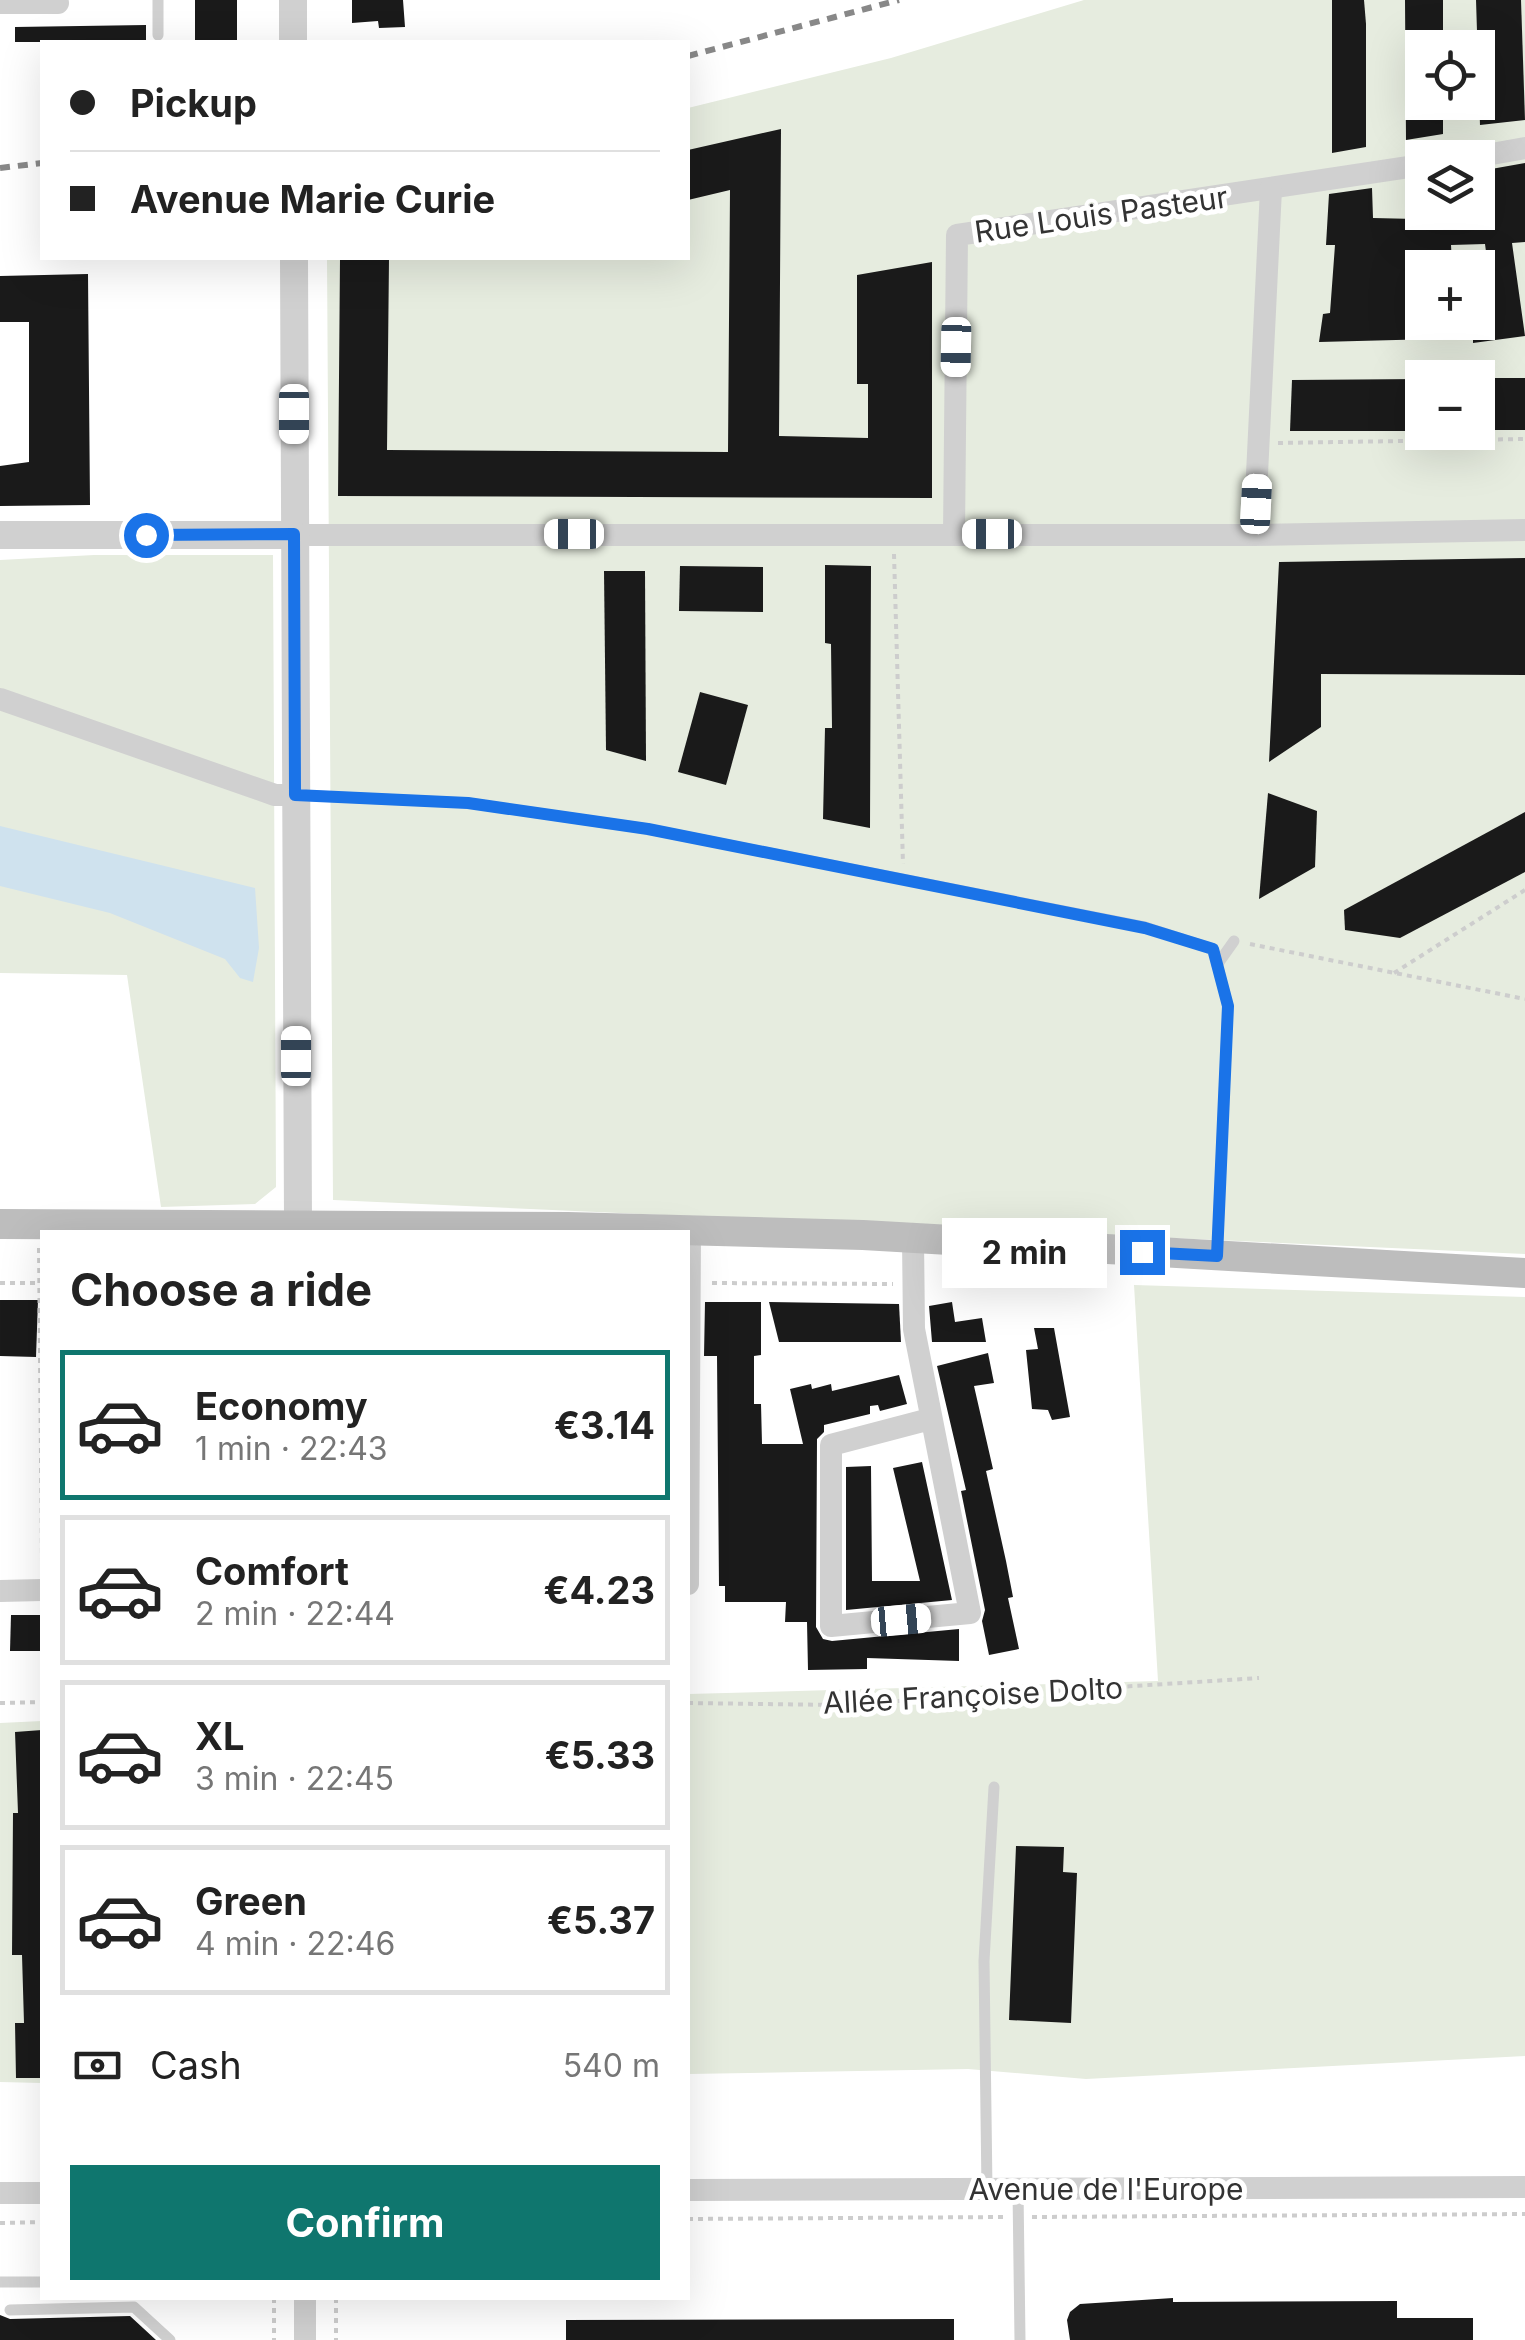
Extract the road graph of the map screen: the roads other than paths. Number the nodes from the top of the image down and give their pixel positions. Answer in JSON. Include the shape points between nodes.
{"nodes":[{"id":1,"x":158,"y":0,"type":"edge"},
{"id":2,"x":293,"y":0,"type":"edge"},
{"id":3,"x":58,"y":2,"type":"edge"},
{"id":4,"x":0,"y":4,"type":"edge"},
{"id":5,"x":158,"y":36,"type":"dead end"},
{"id":6,"x":294,"y":40,"type":"edge"},
{"id":7,"x":1525,"y":148,"type":"edge"},
{"id":8,"x":1495,"y":153,"type":"edge"},
{"id":9,"x":1405,"y":168,"type":"edge"},
{"id":10,"x":1271,"y":189,"type":"junction"},
{"id":11,"x":294,"y":260,"type":"edge"},
{"id":12,"x":1525,"y":530,"type":"edge"},
{"id":13,"x":294,"y":534,"type":"junction"},
{"id":14,"x":954,"y":534,"type":"junction"},
{"id":15,"x":0,"y":535,"type":"edge"},
{"id":16,"x":1254,"y":535,"type":"junction"},
{"id":17,"x":0,"y":700,"type":"edge"},
{"id":18,"x":295,"y":795,"type":"junction"},
{"id":19,"x":1234,"y":941,"type":"road end"},
{"id":20,"x":1217,"y":965,"type":"junction"},
{"id":21,"x":0,"y":1224,"type":"edge"},
{"id":22,"x":298,"y":1228,"type":"edge"},
{"id":23,"x":559,"y":1230,"type":"edge"},
{"id":24,"x":690,"y":1231,"type":"joint"},
{"id":25,"x":913,"y":1238,"type":"junction"},
{"id":26,"x":1217,"y":1256,"type":"junction"},
{"id":27,"x":1525,"y":1273,"type":"edge"},
{"id":28,"x":690,"y":1283,"type":"edge"},
{"id":29,"x":930,"y":1419,"type":"junction"},
{"id":30,"x":40,"y":1590,"type":"edge"},
{"id":31,"x":0,"y":1592,"type":"edge"},
{"id":32,"x":994,"y":1787,"type":"dead end"},
{"id":33,"x":1525,"y":2187,"type":"edge"},
{"id":34,"x":690,"y":2190,"type":"edge"},
{"id":35,"x":988,"y":2190,"type":"junction"},
{"id":36,"x":1018,"y":2190,"type":"junction"},
{"id":37,"x":0,"y":2193,"type":"edge"},
{"id":38,"x":40,"y":2193,"type":"edge"},
{"id":39,"x":0,"y":2282,"type":"edge"},
{"id":40,"x":40,"y":2282,"type":"edge"},
{"id":41,"x":305,"y":2300,"type":"edge"},
{"id":42,"x":10,"y":2310,"type":"dead end"},
{"id":43,"x":170,"y":2340,"type":"edge"},
{"id":44,"x":305,"y":2340,"type":"edge"},
{"id":45,"x":1020,"y":2340,"type":"edge"}],
"edges":[{"from":1,"to":5,"type":"lane"},
{"from":2,"to":6,"type":"street"},
{"from":3,"to":4,"type":"street"},
{"from":7,"to":8,"type":"street"},
{"from":9,"to":10,"type":"street","name":"Rue Louis Pasteur"},
{"from":10,"to":14,"type":"street","name":"Rue Louis Pasteur","via":[[957,235]]},
{"from":10,"to":16,"type":"street"},
{"from":11,"to":13,"type":"street"},
{"from":12,"to":16,"type":"street"},
{"from":13,"to":14,"type":"street"},
{"from":13,"to":15,"type":"street"},
{"from":13,"to":18,"type":"street"},
{"from":14,"to":16,"type":"street"},
{"from":17,"to":18,"type":"street","via":[[275,795]]},
{"from":18,"to":20,"type":"lane","via":[[486,806],[648,829],[1145,928],[1213,949]]},
{"from":18,"to":22,"type":"street"},
{"from":19,"to":20,"type":"lane"},
{"from":20,"to":26,"type":"lane","via":[[1228,1006]]},
{"from":21,"to":22,"type":"main road"},
{"from":22,"to":23,"type":"main road"},
{"from":24,"to":25,"type":"main road"},
{"from":24,"to":28,"type":"street"},
{"from":25,"to":26,"type":"main road"},
{"from":25,"to":29,"type":"street","via":[[914,1329]]},
{"from":26,"to":27,"type":"main road"},
{"from":29,"to":29,"type":"street","via":[[970,1613],[832,1626],[831,1445]]},
{"from":30,"to":31,"type":"street"},
{"from":32,"to":35,"type":"lane","via":[[984,1961]]},
{"from":33,"to":36,"type":"street","name":"Avenue de l'Europe"},
{"from":34,"to":35,"type":"street","name":"Avenue de l'Europe"},
{"from":35,"to":36,"type":"street","name":"Avenue de l'Europe"},
{"from":36,"to":45,"type":"lane"},
{"from":37,"to":38,"type":"street"},
{"from":39,"to":40,"type":"lane"},
{"from":41,"to":44,"type":"street"},
{"from":42,"to":43,"type":"lane","via":[[134,2308]]}]}
